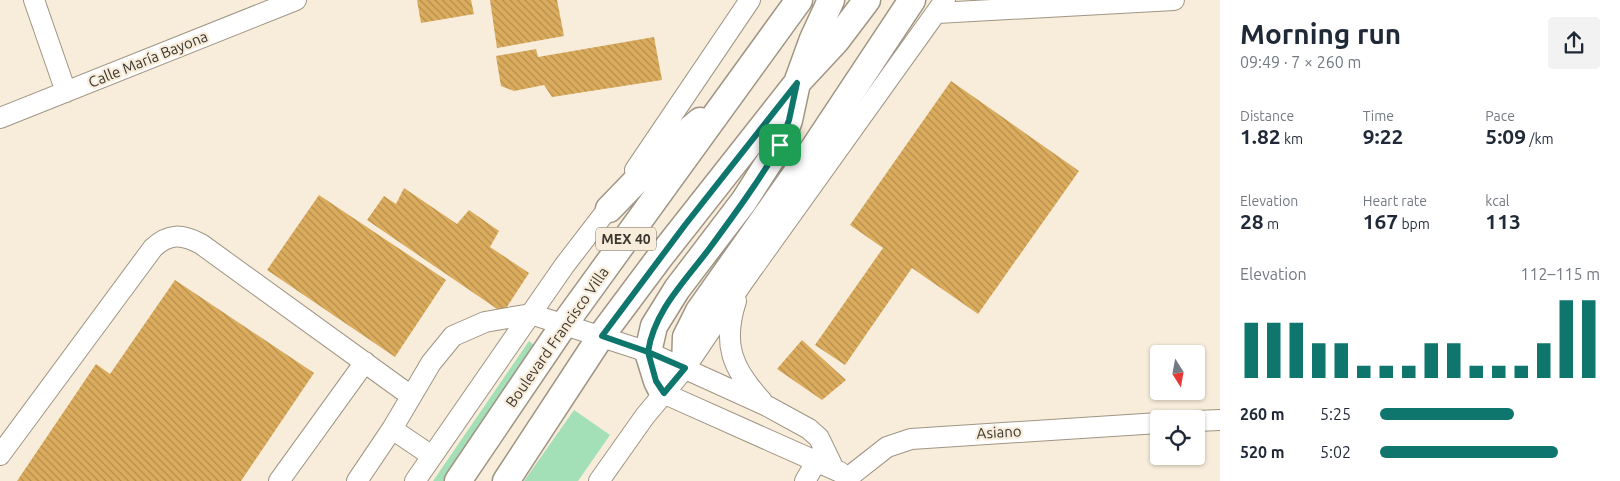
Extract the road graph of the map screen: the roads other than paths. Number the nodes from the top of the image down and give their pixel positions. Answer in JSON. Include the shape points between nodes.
{"nodes":[{"id":1,"x":34,"y":0,"type":"edge"},
{"id":2,"x":296,"y":0,"type":"edge"},
{"id":3,"x":750,"y":0,"type":"edge"},
{"id":4,"x":799,"y":0,"type":"edge"},
{"id":5,"x":831,"y":0,"type":"edge"},
{"id":6,"x":867,"y":0,"type":"edge"},
{"id":7,"x":912,"y":0,"type":"edge"},
{"id":8,"x":1174,"y":0,"type":"edge"},
{"id":9,"x":941,"y":6,"type":"edge"},
{"id":10,"x":797,"y":83,"type":"junction"},
{"id":11,"x":66,"y":92,"type":"junction"},
{"id":12,"x":730,"y":97,"type":"junction"},
{"id":13,"x":0,"y":118,"type":"edge"},
{"id":14,"x":609,"y":209,"type":"junction"},
{"id":15,"x":743,"y":282,"type":"junction"},
{"id":16,"x":531,"y":314,"type":"junction"},
{"id":17,"x":565,"y":324,"type":"junction"},
{"id":18,"x":602,"y":336,"type":"junction"},
{"id":19,"x":648,"y":352,"type":"junction"},
{"id":20,"x":365,"y":362,"type":"junction"},
{"id":21,"x":685,"y":368,"type":"junction"},
{"id":22,"x":664,"y":393,"type":"junction"},
{"id":23,"x":412,"y":396,"type":"junction"},
{"id":24,"x":767,"y":406,"type":"junction"},
{"id":25,"x":1220,"y":420,"type":"edge"},
{"id":26,"x":1205,"y":421,"type":"edge"},
{"id":27,"x":1150,"y":424,"type":"edge"},
{"id":28,"x":392,"y":428,"type":"junction"},
{"id":29,"x":0,"y":455,"type":"edge"},
{"id":30,"x":432,"y":456,"type":"junction"},
{"id":31,"x":838,"y":467,"type":"edge"},
{"id":32,"x":279,"y":481,"type":"edge"},
{"id":33,"x":357,"y":481,"type":"edge"},
{"id":34,"x":415,"y":481,"type":"edge"},
{"id":35,"x":458,"y":481,"type":"edge"},
{"id":36,"x":506,"y":481,"type":"edge"},
{"id":37,"x":598,"y":481,"type":"edge"},
{"id":38,"x":805,"y":481,"type":"edge"}],
"edges":[{"from":1,"to":11,"type":"street"},
{"from":2,"to":11,"type":"street","name":"Calle María Bayona"},
{"from":3,"to":14,"type":"street"},
{"from":4,"to":12,"type":"main road","name":"Boulevard Francisco Villa","number":"MEX 40"},
{"from":5,"to":10,"type":"main road"},
{"from":6,"to":10,"type":"main road","number":"MEX 40","via":[[836,41]]},
{"from":7,"to":21,"type":"main road","via":[[812,151],[699,311],[686,337]]},
{"from":8,"to":9,"type":"street"},
{"from":9,"to":15,"type":"street"},
{"from":10,"to":18,"type":"main road","number":"MEX 40"},
{"from":10,"to":19,"type":"main road","via":[[780,145],[744,201],[662,312],[654,326]]},
{"from":11,"to":13,"type":"street","name":"Calle María Bayona"},
{"from":12,"to":14,"type":"main road","via":[[669,148]]},
{"from":12,"to":17,"type":"main road","name":"Boulevard Francisco Villa","number":"MEX 40"},
{"from":14,"to":16,"type":"street"},
{"from":15,"to":21,"type":"street"},
{"from":15,"to":24,"type":"street","via":[[732,320],[730,351],[735,365]]},
{"from":16,"to":17,"type":"street"},
{"from":16,"to":23,"type":"street","via":[[485,322],[453,336]]},
{"from":16,"to":30,"type":"street"},
{"from":17,"to":18,"type":"street"},
{"from":17,"to":35,"type":"main road","name":"Boulevard Francisco Villa","number":"MEX 40"},
{"from":18,"to":19,"type":"street"},
{"from":18,"to":36,"type":"main road","number":"MEX 40"},
{"from":19,"to":21,"type":"street"},
{"from":19,"to":22,"type":"main road","via":[[656,381]]},
{"from":20,"to":23,"type":"street"},
{"from":20,"to":29,"type":"street","via":[[201,244],[188,237],[169,237],[153,248]]},
{"from":20,"to":32,"type":"street"},
{"from":21,"to":22,"type":"street"},
{"from":21,"to":24,"type":"street"},
{"from":22,"to":31,"type":"street"},
{"from":22,"to":37,"type":"street"},
{"from":23,"to":28,"type":"street"},
{"from":24,"to":31,"type":"street","via":[[819,438]]},
{"from":25,"to":26,"type":"street"},
{"from":27,"to":31,"type":"street","name":"Asiano","via":[[912,439]]},
{"from":28,"to":30,"type":"street"},
{"from":28,"to":33,"type":"street"},
{"from":30,"to":34,"type":"street"},
{"from":31,"to":38,"type":"street"}]}
